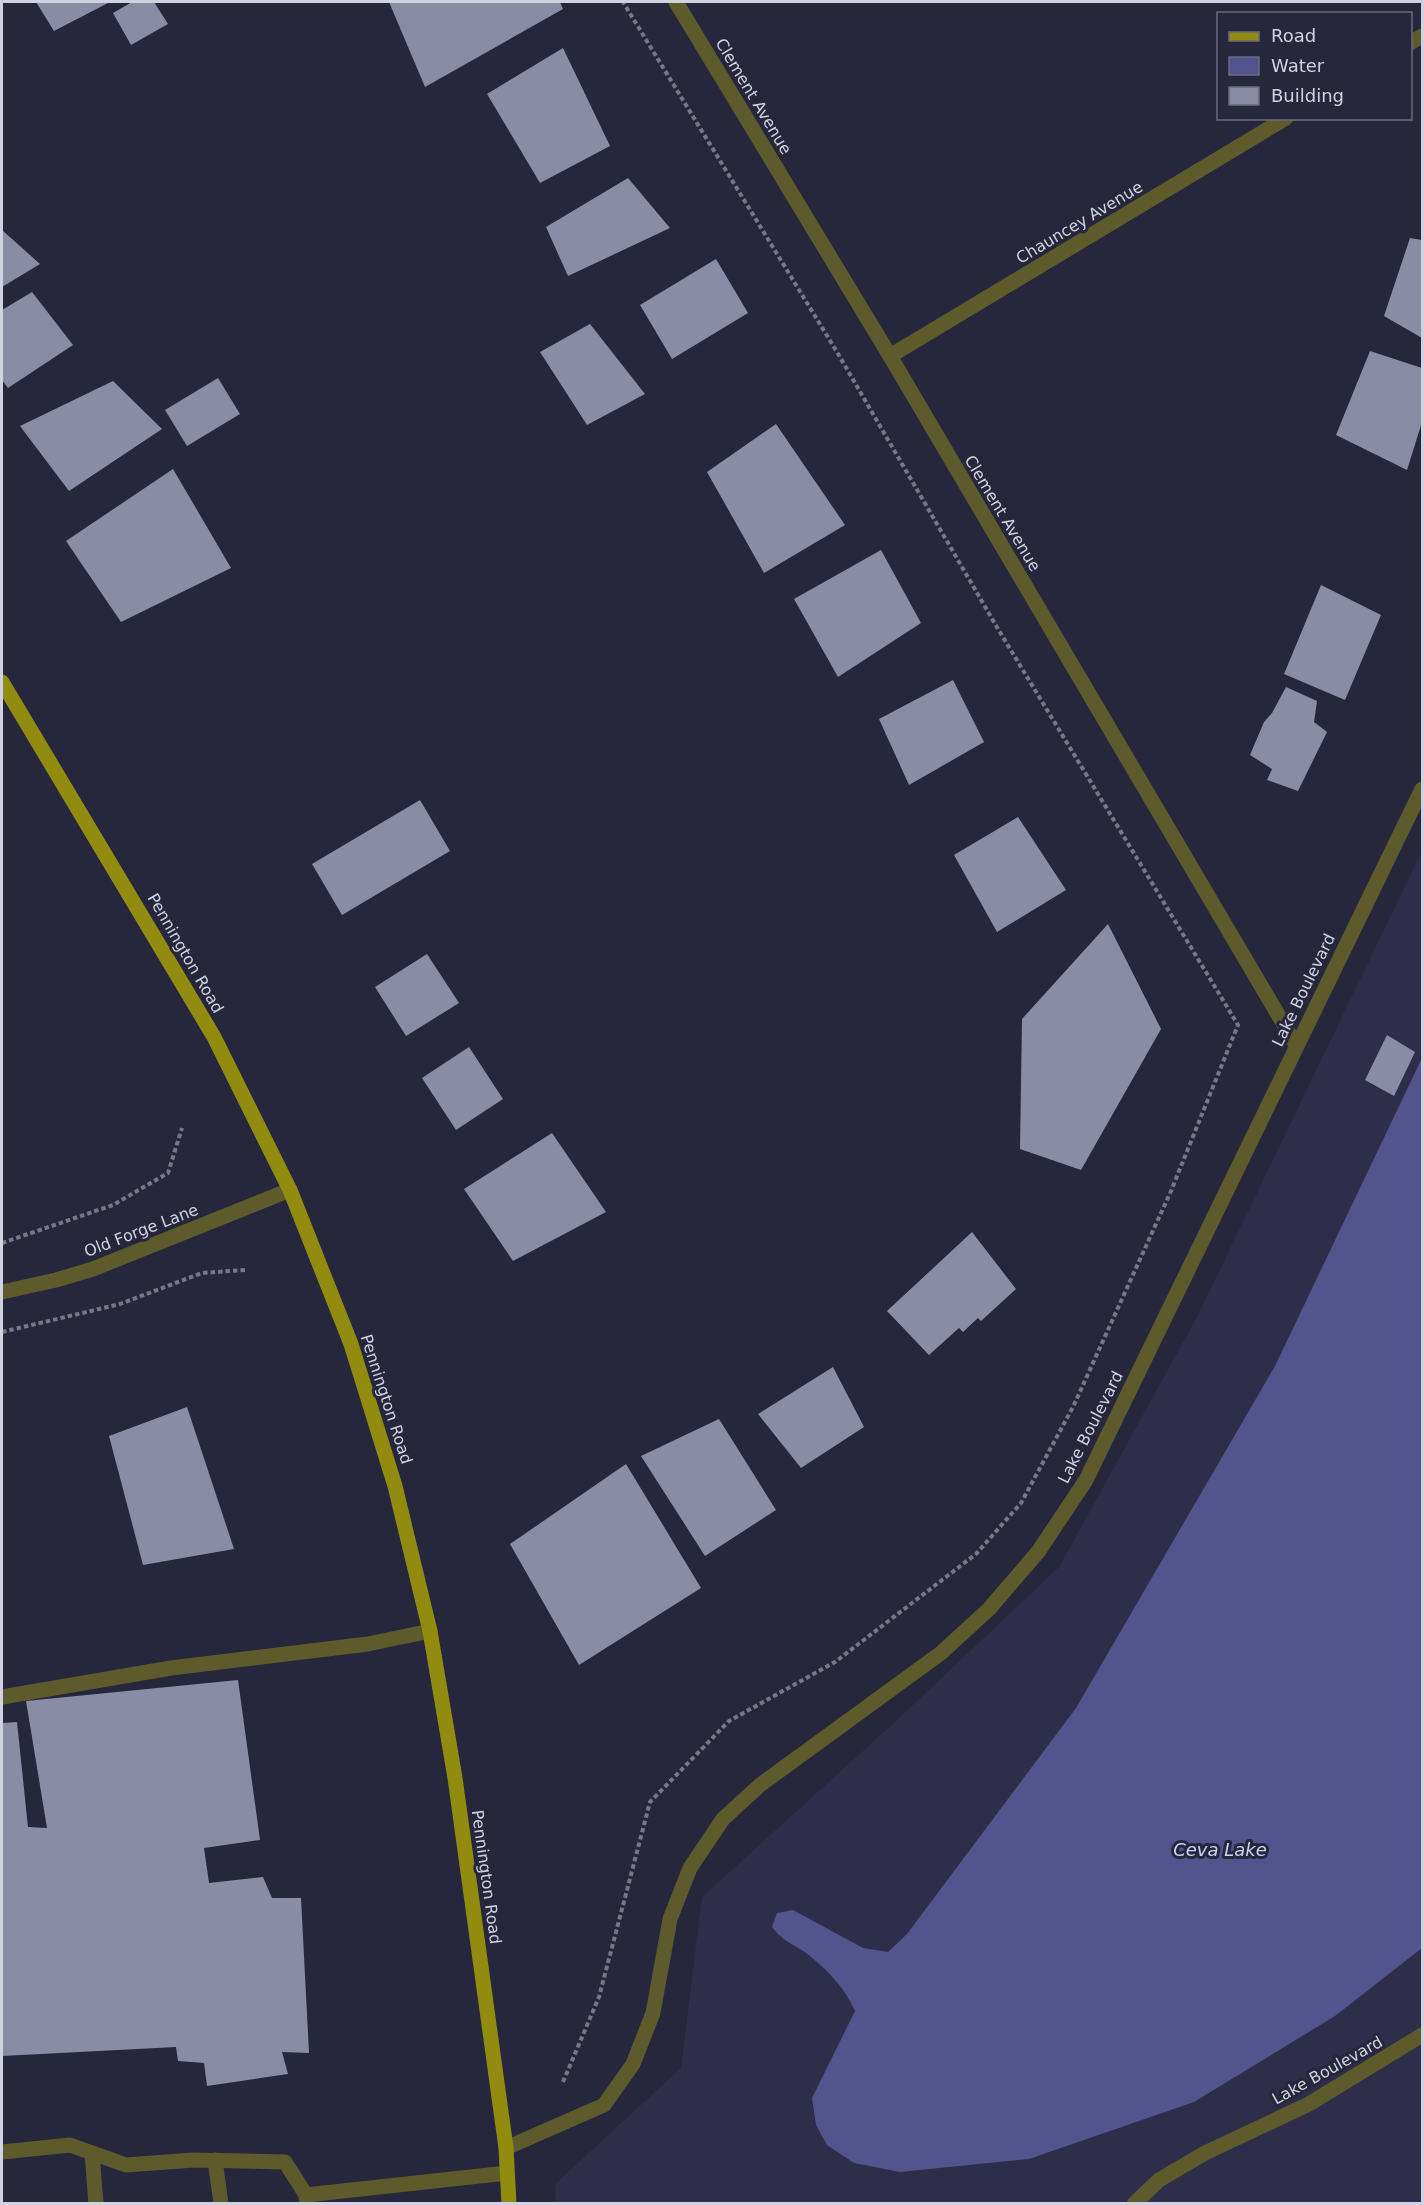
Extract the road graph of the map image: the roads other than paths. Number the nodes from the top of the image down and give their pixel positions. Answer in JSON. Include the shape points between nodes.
{"nodes":[{"id":1,"x":676,"y":2,"type":"edge"},
{"id":2,"x":1283,"y":120,"type":"edge"},
{"id":3,"x":890,"y":357,"type":"junction"},
{"id":4,"x":2,"y":682,"type":"edge"},
{"id":5,"x":1422,"y":789,"type":"edge"},
{"id":6,"x":1296,"y":1045,"type":"junction"},
{"id":7,"x":290,"y":1190,"type":"junction"},
{"id":8,"x":2,"y":1292,"type":"edge"},
{"id":9,"x":430,"y":1631,"type":"junction"},
{"id":10,"x":2,"y":1697,"type":"edge"},
{"id":11,"x":1422,"y":2035,"type":"edge"},
{"id":12,"x":506,"y":2148,"type":"junction"},
{"id":13,"x":2,"y":2152,"type":"edge"},
{"id":14,"x":92,"y":2153,"type":"junction"},
{"id":15,"x":215,"y":2160,"type":"junction"},
{"id":16,"x":507,"y":2173,"type":"junction"},
{"id":17,"x":307,"y":2199,"type":"edge"},
{"id":18,"x":96,"y":2204,"type":"edge"},
{"id":19,"x":221,"y":2204,"type":"edge"},
{"id":20,"x":509,"y":2204,"type":"edge"},
{"id":21,"x":1134,"y":2204,"type":"edge"}],
"edges":[{"from":1,"to":3,"type":"street","name":"Clement Avenue"},
{"from":2,"to":3,"type":"street","name":"Chauncey Avenue"},
{"from":3,"to":6,"type":"street","name":"Clement Avenue"},
{"from":4,"to":7,"type":"main road","name":"Pennington Road","via":[[214,1037]]},
{"from":5,"to":6,"type":"street","name":"Lake Boulevard"},
{"from":6,"to":12,"type":"street","name":"Lake Boulevard","via":[[1086,1480],[1038,1552],[989,1609],[941,1653],[760,1785],[723,1820],[690,1868],[670,1919],[653,2013],[633,2064],[604,2105]]},
{"from":7,"to":8,"type":"street","name":"Old Forge Lane","via":[[93,1269]]},
{"from":7,"to":9,"type":"main road","name":"Pennington Road","via":[[351,1344],[395,1486]]},
{"from":9,"to":10,"type":"street","via":[[369,1644],[171,1668]]},
{"from":9,"to":12,"type":"main road","name":"Pennington Road","via":[[455,1778]]},
{"from":11,"to":21,"type":"street","name":"Lake Boulevard","via":[[1310,2104],[1205,2153],[1159,2180]]},
{"from":12,"to":16,"type":"main road","name":"Pennington Road"},
{"from":13,"to":14,"type":"street","via":[[70,2145]]},
{"from":14,"to":15,"type":"street","via":[[126,2165]]},
{"from":14,"to":18,"type":"street"},
{"from":15,"to":17,"type":"street","via":[[285,2162]]},
{"from":15,"to":19,"type":"street"},
{"from":16,"to":17,"type":"street"},
{"from":16,"to":20,"type":"main road","name":"Pennington Road"}]}
